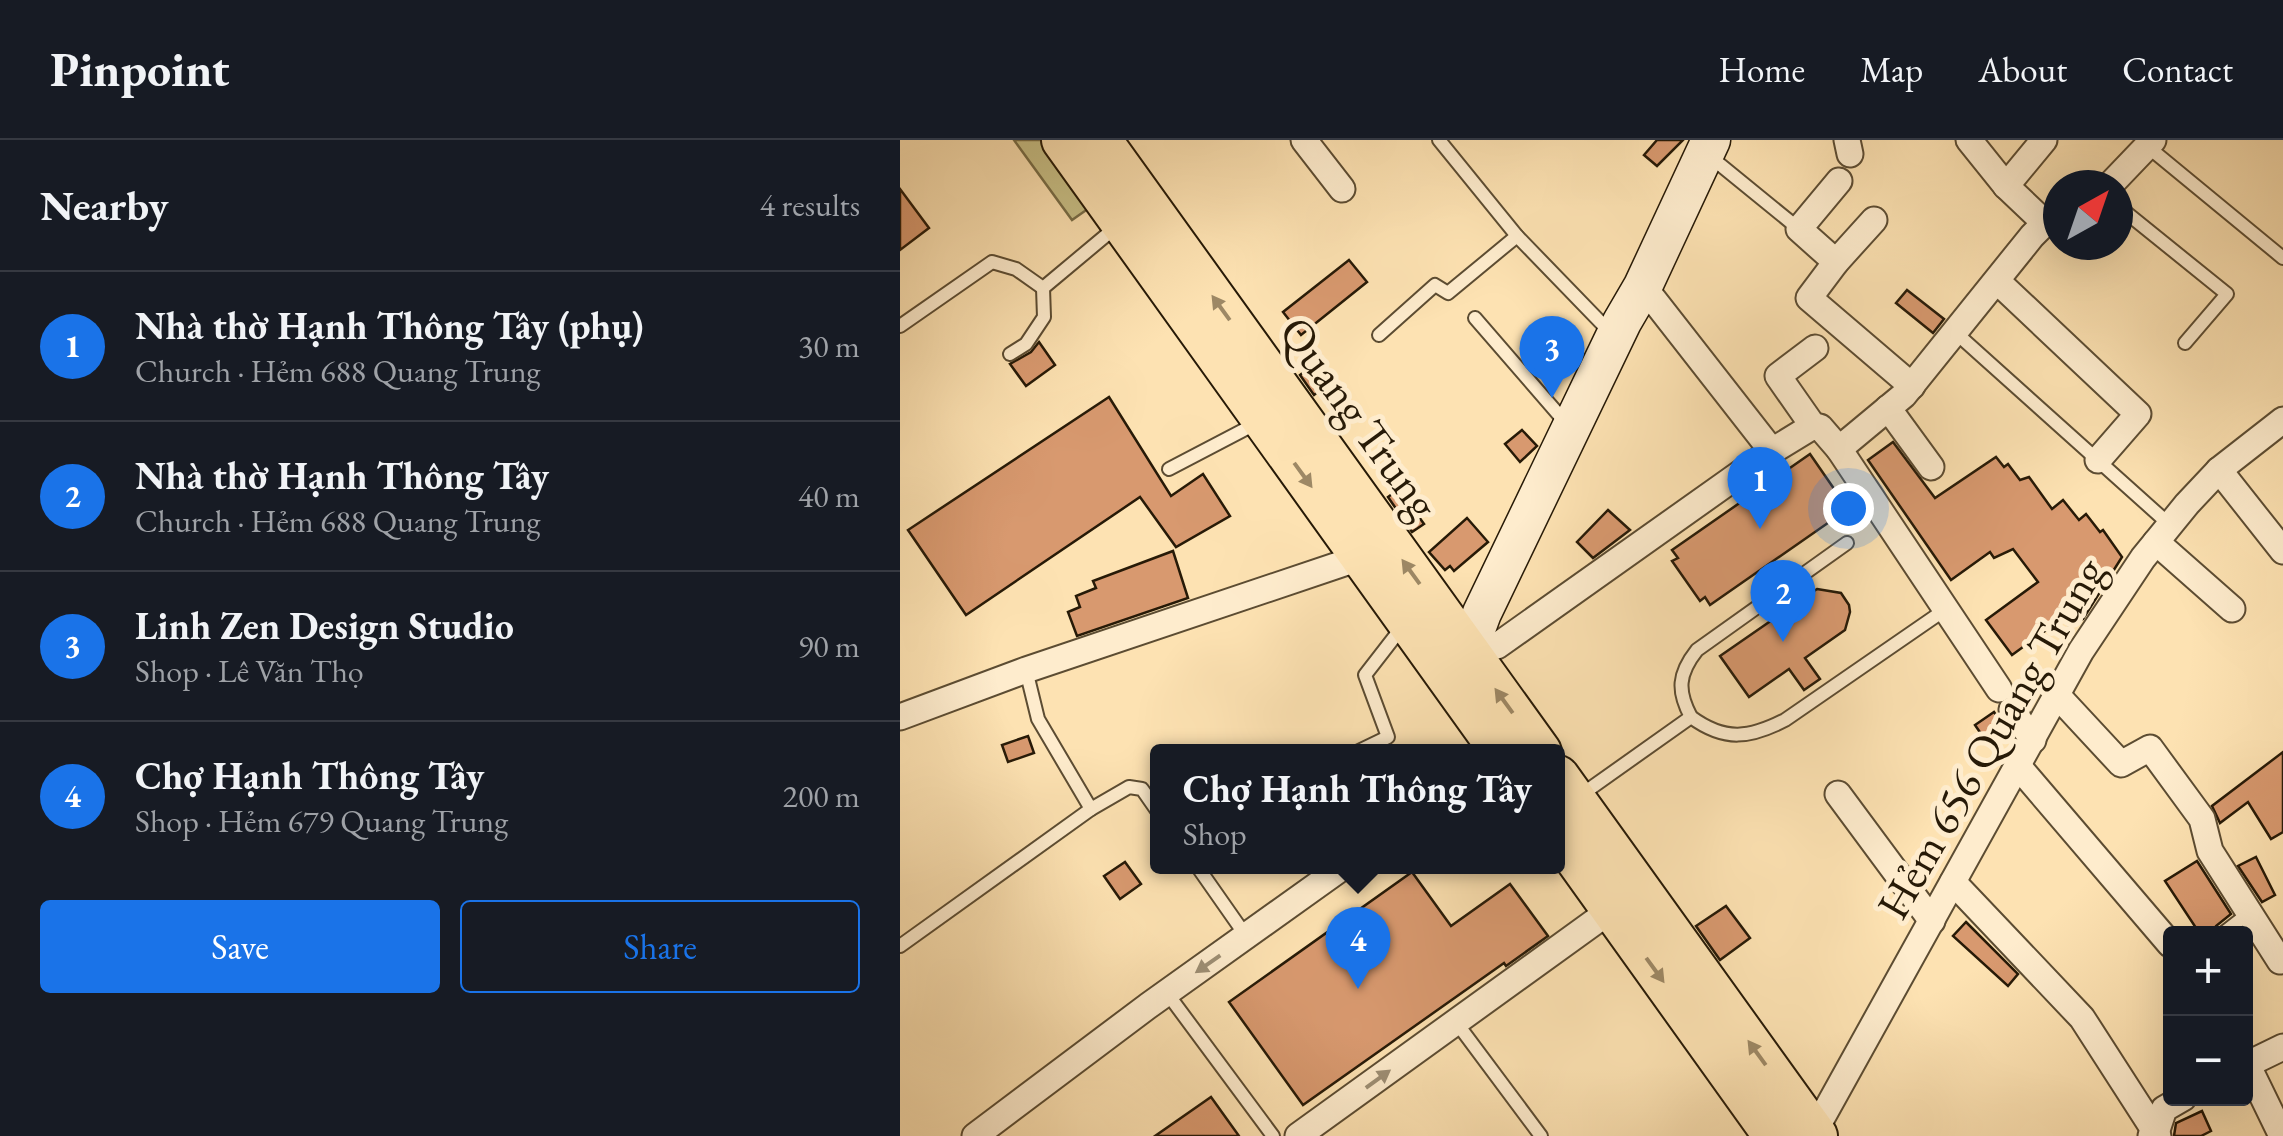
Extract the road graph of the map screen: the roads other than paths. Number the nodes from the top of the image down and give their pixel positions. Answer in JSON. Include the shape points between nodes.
{"nodes":[{"id":1,"x":1063,"y":140,"type":"edge"},
{"id":2,"x":1100,"y":140,"type":"edge"},
{"id":3,"x":1304,"y":140,"type":"edge"},
{"id":4,"x":1440,"y":140,"type":"edge"},
{"id":5,"x":1969,"y":140,"type":"edge"},
{"id":6,"x":2044,"y":140,"type":"edge"},
{"id":7,"x":2150,"y":143,"type":"edge"},
{"id":8,"x":1708,"y":146,"type":"edge"},
{"id":9,"x":2124,"y":170,"type":"edge"},
{"id":10,"x":1840,"y":181,"type":"dead end"},
{"id":11,"x":2006,"y":186,"type":"junction"},
{"id":12,"x":1342,"y":189,"type":"dead end"},
{"id":13,"x":1134,"y":213,"type":"junction"},
{"id":14,"x":2043,"y":217,"type":"edge"},
{"id":15,"x":2133,"y":218,"type":"edge"},
{"id":16,"x":1874,"y":220,"type":"dead end"},
{"id":17,"x":1799,"y":229,"type":"junction"},
{"id":18,"x":2043,"y":229,"type":"edge"},
{"id":19,"x":1517,"y":236,"type":"junction"},
{"id":20,"x":2283,"y":258,"type":"edge"},
{"id":21,"x":1836,"y":262,"type":"junction"},
{"id":22,"x":1997,"y":281,"type":"junction"},
{"id":23,"x":1643,"y":286,"type":"junction"},
{"id":24,"x":1043,"y":288,"type":"junction"},
{"id":25,"x":1475,"y":318,"type":"dead end"},
{"id":26,"x":900,"y":326,"type":"edge"},
{"id":27,"x":1956,"y":332,"type":"junction"},
{"id":28,"x":1379,"y":335,"type":"dead end"},
{"id":29,"x":1615,"y":338,"type":"junction"},
{"id":30,"x":2186,"y":343,"type":"dead end"},
{"id":31,"x":1815,"y":348,"type":"dead end"},
{"id":32,"x":1010,"y":354,"type":"dead end"},
{"id":33,"x":1912,"y":386,"type":"junction"},
{"id":34,"x":1888,"y":408,"type":"junction"},
{"id":35,"x":1264,"y":420,"type":"junction"},
{"id":36,"x":2283,"y":420,"type":"edge"},
{"id":37,"x":1813,"y":426,"type":"junction"},
{"id":38,"x":1571,"y":428,"type":"junction"},
{"id":39,"x":1839,"y":449,"type":"junction"},
{"id":40,"x":1772,"y":451,"type":"junction"},
{"id":41,"x":2098,"y":460,"type":"junction"},
{"id":42,"x":1931,"y":466,"type":"dead end"},
{"id":43,"x":1169,"y":470,"type":"dead end"},
{"id":44,"x":2219,"y":470,"type":"junction"},
{"id":45,"x":2163,"y":533,"type":"junction"},
{"id":46,"x":1847,"y":543,"type":"dead end"},
{"id":47,"x":2283,"y":551,"type":"edge"},
{"id":48,"x":1362,"y":557,"type":"junction"},
{"id":49,"x":2232,"y":609,"type":"dead end"},
{"id":50,"x":1946,"y":610,"type":"junction"},
{"id":51,"x":1407,"y":620,"type":"junction"},
{"id":52,"x":1460,"y":666,"type":"junction"},
{"id":53,"x":1026,"y":670,"type":"junction"},
{"id":54,"x":2056,"y":694,"type":"junction"},
{"id":55,"x":900,"y":716,"type":"edge"},
{"id":56,"x":1691,"y":718,"type":"junction"},
{"id":57,"x":2033,"y":740,"type":"junction"},
{"id":58,"x":1374,"y":744,"type":"edge"},
{"id":59,"x":1498,"y":744,"type":"edge"},
{"id":60,"x":1533,"y":744,"type":"edge"},
{"id":61,"x":2018,"y":766,"type":"junction"},
{"id":62,"x":1838,"y":794,"type":"dead end"},
{"id":63,"x":1150,"y":800,"type":"edge"},
{"id":64,"x":1565,"y":802,"type":"edge"},
{"id":65,"x":1565,"y":806,"type":"edge"},
{"id":66,"x":1565,"y":807,"type":"edge"},
{"id":67,"x":1090,"y":808,"type":"junction"},
{"id":68,"x":1203,"y":874,"type":"edge"},
{"id":69,"x":1333,"y":874,"type":"edge"},
{"id":70,"x":1953,"y":882,"type":"junction"},
{"id":71,"x":1611,"y":910,"type":"junction"},
{"id":72,"x":2250,"y":913,"type":"junction"},
{"id":73,"x":1932,"y":920,"type":"junction"},
{"id":74,"x":2233,"y":926,"type":"edge"},
{"id":75,"x":1246,"y":936,"type":"junction"},
{"id":76,"x":2163,"y":936,"type":"edge"},
{"id":77,"x":900,"y":946,"type":"edge"},
{"id":78,"x":2283,"y":959,"type":"edge"},
{"id":79,"x":1166,"y":993,"type":"junction"},
{"id":80,"x":1456,"y":1022,"type":"junction"},
{"id":81,"x":2283,"y":1047,"type":"edge"},
{"id":82,"x":2253,"y":1061,"type":"edge"},
{"id":83,"x":2253,"y":1078,"type":"edge"},
{"id":84,"x":2168,"y":1106,"type":"edge"},
{"id":85,"x":1802,"y":1135,"type":"edge"},
{"id":86,"x":2155,"y":1135,"type":"edge"},
{"id":87,"x":975,"y":1136,"type":"edge"},
{"id":88,"x":1273,"y":1136,"type":"edge"},
{"id":89,"x":1298,"y":1136,"type":"edge"},
{"id":90,"x":1542,"y":1136,"type":"edge"},
{"id":91,"x":2282,"y":1136,"type":"edge"}],
"edges":[{"from":1,"to":13,"type":"main road","name":"Quang Trung"},
{"from":2,"to":13,"type":"main road","name":"Quang Trung"},
{"from":3,"to":12,"type":"street"},
{"from":4,"to":19,"type":"lane"},
{"from":5,"to":11,"type":"street"},
{"from":6,"to":11,"type":"street"},
{"from":7,"to":9,"type":"street"},
{"from":7,"to":20,"type":"lane"},
{"from":8,"to":17,"type":"lane"},
{"from":8,"to":23,"type":"main road"},
{"from":10,"to":17,"type":"street"},
{"from":11,"to":14,"type":"street"},
{"from":13,"to":24,"type":"lane"},
{"from":13,"to":35,"type":"main road","name":"Quang Trung"},
{"from":52,"to":13,"type":"main road","name":"Quang Trung","one_way":true},
{"from":15,"to":30,"type":"lane","via":[[2226,294]]},
{"from":16,"to":21,"type":"street"},
{"from":17,"to":21,"type":"street"},
{"from":18,"to":22,"type":"street"},
{"from":19,"to":28,"type":"lane","via":[[1448,292],[1435,285]]},
{"from":19,"to":29,"type":"lane"},
{"from":21,"to":33,"type":"street","via":[[1809,298]]},
{"from":22,"to":27,"type":"street"},
{"from":22,"to":41,"type":"street","via":[[2138,414]]},
{"from":23,"to":29,"type":"main road"},
{"from":23,"to":40,"type":"street"},
{"from":24,"to":26,"type":"lane","via":[[992,262]]},
{"from":24,"to":32,"type":"lane","via":[[1044,317],[1026,344]]},
{"from":25,"to":38,"type":"lane"},
{"from":27,"to":33,"type":"street"},
{"from":27,"to":41,"type":"lane"},
{"from":29,"to":38,"type":"main road"},
{"from":31,"to":37,"type":"street","via":[[1778,376]]},
{"from":33,"to":34,"type":"street"},
{"from":34,"to":39,"type":"street"},
{"from":34,"to":42,"type":"street"},
{"from":35,"to":43,"type":"lane"},
{"from":35,"to":48,"type":"main road","name":"Quang Trung","one_way":true},
{"from":36,"to":44,"type":"street","name":"Hẻm 656 Quang Trung"},
{"from":37,"to":39,"type":"street"},
{"from":37,"to":40,"type":"street"},
{"from":38,"to":52,"type":"main road"},
{"from":39,"to":50,"type":"street"},
{"from":40,"to":52,"type":"street","via":[[1498,646]]},
{"from":41,"to":45,"type":"lane"},
{"from":44,"to":45,"type":"street","name":"Hẻm 656 Quang Trung"},
{"from":44,"to":47,"type":"street"},
{"from":45,"to":49,"type":"street"},
{"from":45,"to":54,"type":"street","name":"Hẻm 656 Quang Trung"},
{"from":46,"to":56,"type":"lane","via":[[1697,650],[1680,686]]},
{"from":48,"to":51,"type":"main road","name":"Quang Trung"},
{"from":48,"to":53,"type":"street"},
{"from":50,"to":56,"type":"lane","via":[[1768,729],[1718,733]]},
{"from":50,"to":57,"type":"street"},
{"from":51,"to":52,"type":"main road","name":"Quang Trung"},
{"from":51,"to":58,"type":"lane","via":[[1365,675],[1388,738]]},
{"from":52,"to":59,"type":"main road","name":"Quang Trung"},
{"from":60,"to":52,"type":"main road","name":"Quang Trung","one_way":true},
{"from":53,"to":55,"type":"street"},
{"from":53,"to":67,"type":"lane","via":[[1038,719]]},
{"from":54,"to":57,"type":"street","name":"Hẻm 656 Quang Trung"},
{"from":54,"to":72,"type":"street","via":[[2121,764],[2150,748],[2202,819],[2210,851]]},
{"from":56,"to":64,"type":"lane"},
{"from":57,"to":61,"type":"street","name":"Hẻm 656 Quang Trung"},
{"from":61,"to":70,"type":"street","name":"Hẻm 656 Quang Trung"},
{"from":61,"to":76,"type":"street"},
{"from":62,"to":73,"type":"street"},
{"from":63,"to":67,"type":"lane","via":[[1142,788],[1129,787]]},
{"from":85,"to":65,"type":"main road","one_way":true},
{"from":66,"to":71,"type":"main road"},
{"from":67,"to":77,"type":"lane"},
{"from":68,"to":75,"type":"lane"},
{"from":69,"to":75,"type":"street"},
{"from":70,"to":73,"type":"street","name":"Hẻm 656 Quang Trung"},
{"from":70,"to":86,"type":"street","via":[[2082,1018]]},
{"from":71,"to":80,"type":"street"},
{"from":71,"to":85,"type":"main road","one_way":true},
{"from":72,"to":74,"type":"lane"},
{"from":72,"to":78,"type":"street"},
{"from":73,"to":85,"type":"street","name":"Hẻm 656 Quang Trung"},
{"from":75,"to":79,"type":"street","one_way":true},
{"from":79,"to":87,"type":"street"},
{"from":79,"to":88,"type":"lane"},
{"from":89,"to":80,"type":"street","one_way":true},
{"from":80,"to":90,"type":"lane"},
{"from":81,"to":82,"type":"street"},
{"from":83,"to":91,"type":"street"},
{"from":84,"to":86,"type":"street"}]}
